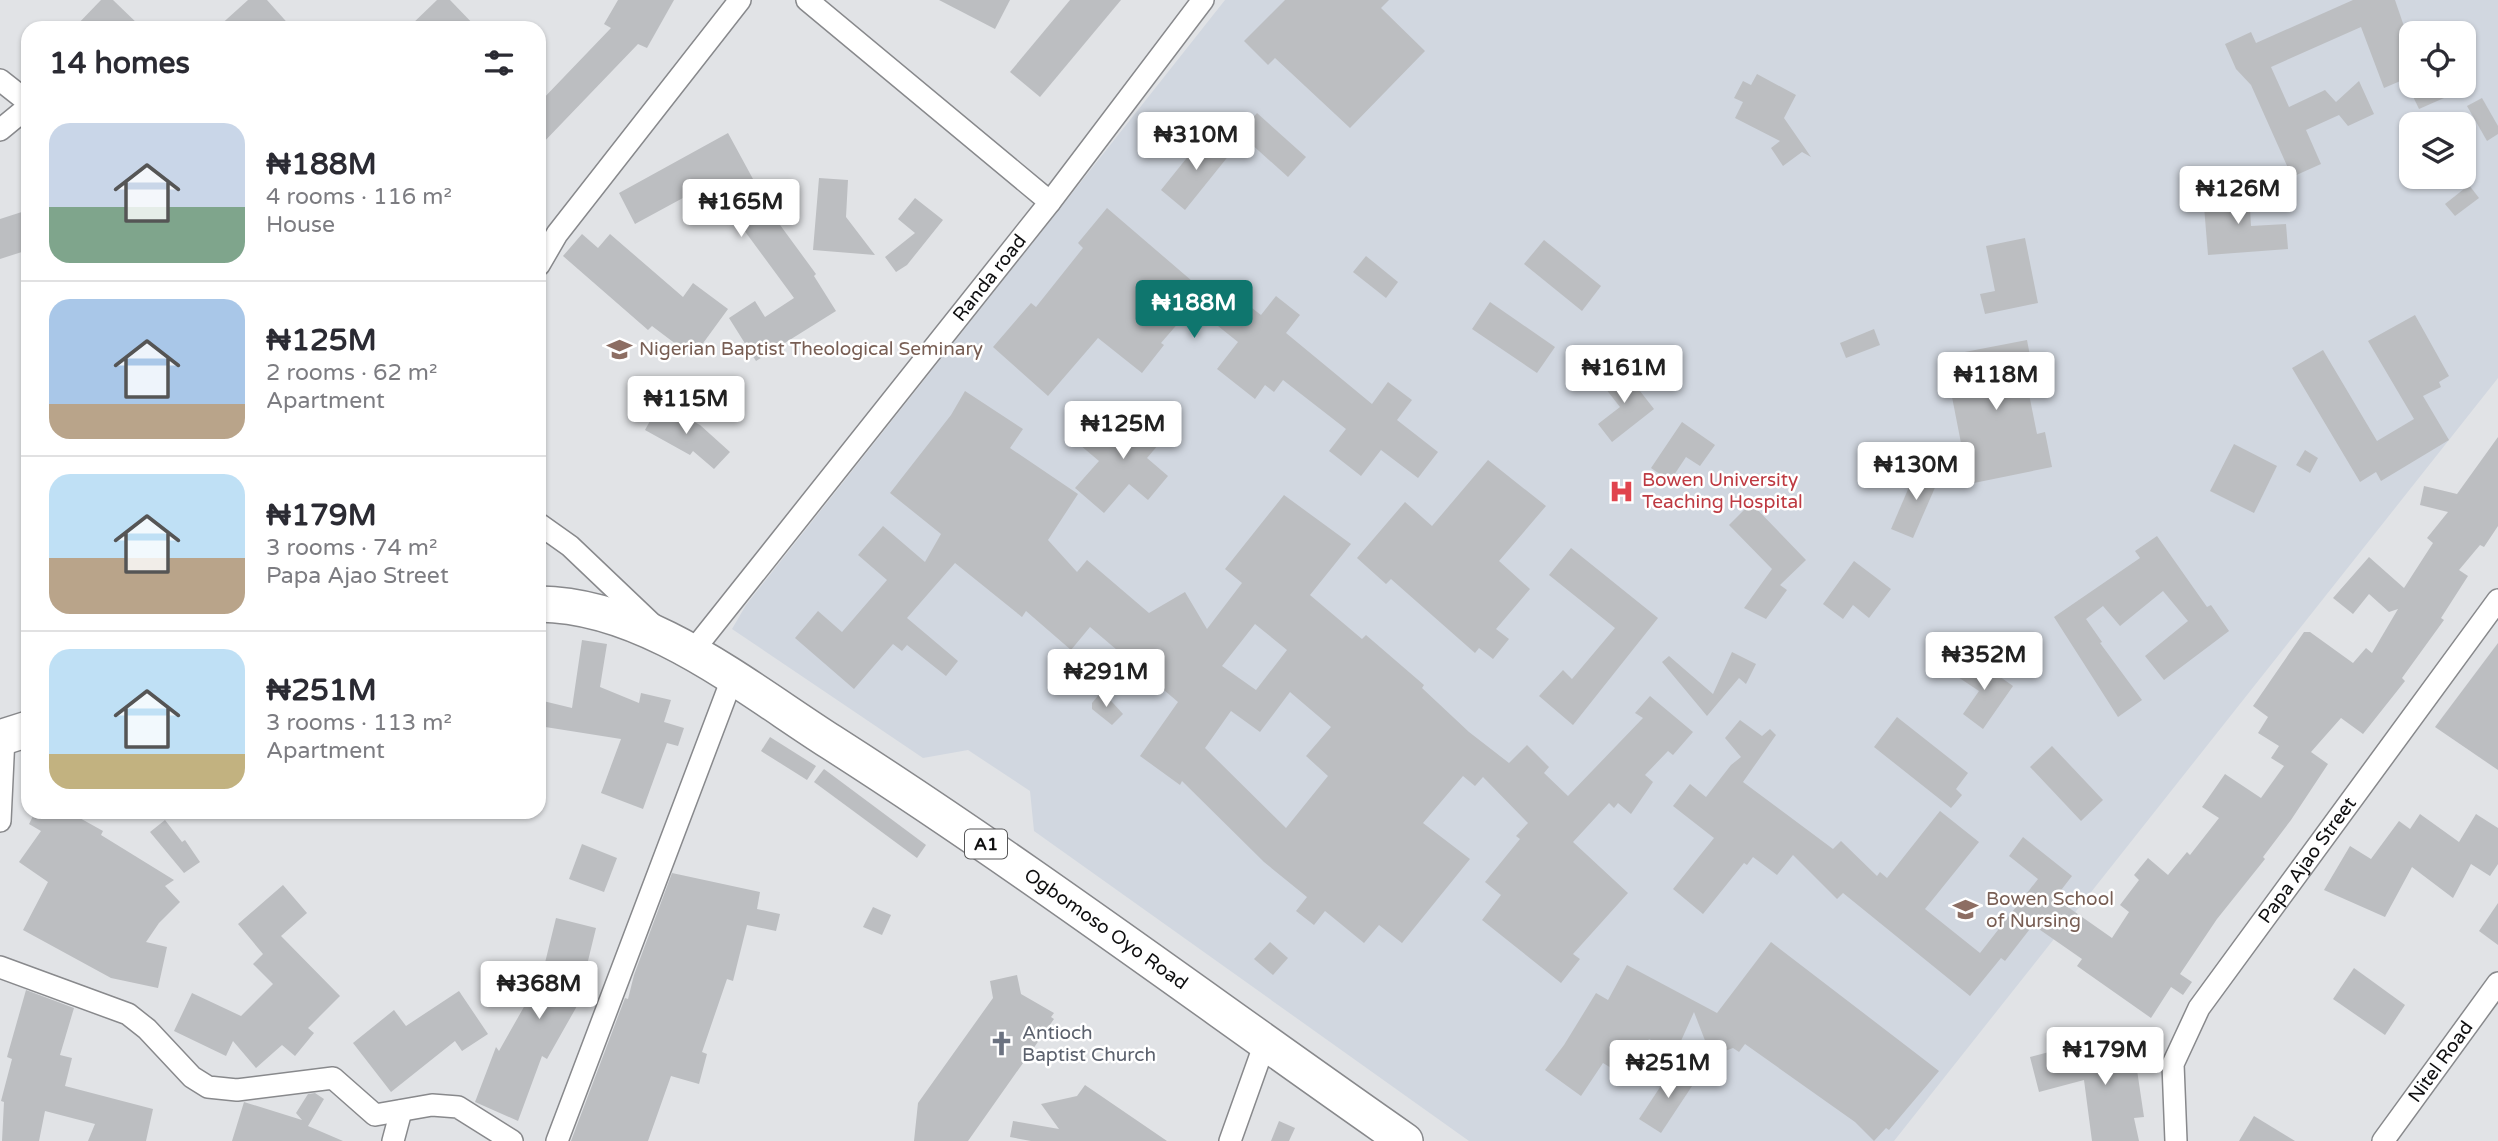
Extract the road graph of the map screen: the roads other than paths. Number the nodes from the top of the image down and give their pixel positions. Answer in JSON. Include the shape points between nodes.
{"nodes":[{"id":1,"x":740,"y":0,"type":"edge"},
{"id":2,"x":807,"y":0,"type":"edge"},
{"id":3,"x":1203,"y":0,"type":"edge"},
{"id":4,"x":0,"y":80,"type":"edge"},
{"id":5,"x":21,"y":98,"type":"edge"},
{"id":6,"x":21,"y":110,"type":"edge"},
{"id":7,"x":0,"y":130,"type":"edge"},
{"id":8,"x":1050,"y":202,"type":"junction"},
{"id":9,"x":546,"y":253,"type":"edge"},
{"id":10,"x":546,"y":529,"type":"edge"},
{"id":11,"x":2498,"y":600,"type":"edge"},
{"id":12,"x":546,"y":604,"type":"edge"},
{"id":13,"x":682,"y":647,"type":"junction"},
{"id":14,"x":732,"y":679,"type":"junction"},
{"id":15,"x":11,"y":735,"type":"edge"},
{"id":16,"x":0,"y":821,"type":"edge"},
{"id":17,"x":0,"y":967,"type":"edge"},
{"id":18,"x":2498,"y":983,"type":"edge"},
{"id":19,"x":1265,"y":1043,"type":"junction"},
{"id":20,"x":401,"y":1111,"type":"junction"},
{"id":21,"x":393,"y":1141,"type":"edge"},
{"id":22,"x":512,"y":1141,"type":"edge"},
{"id":23,"x":557,"y":1141,"type":"edge"},
{"id":24,"x":1230,"y":1141,"type":"edge"},
{"id":25,"x":1405,"y":1141,"type":"edge"},
{"id":26,"x":2176,"y":1141,"type":"edge"},
{"id":27,"x":2383,"y":1141,"type":"edge"}],
"edges":[{"from":1,"to":9,"type":"street"},
{"from":2,"to":8,"type":"street"},
{"from":3,"to":8,"type":"street","name":"Randa road"},
{"from":4,"to":5,"type":"street"},
{"from":6,"to":7,"type":"street"},
{"from":8,"to":13,"type":"street","name":"Randa road"},
{"from":10,"to":13,"type":"street"},
{"from":11,"to":26,"type":"street","name":"Papa Ajao Street","via":[[2199,1008],[2173,1063]]},
{"from":12,"to":13,"type":"highway","name":"Ogbomoso Oyo Road","number":"A1","via":[[562,604],[636,625]]},
{"from":13,"to":14,"type":"highway","name":"Ogbomoso Oyo Road","number":"A1"},
{"from":14,"to":19,"type":"highway","name":"Ogbomoso Oyo Road","number":"A1","via":[[962,826]]},
{"from":14,"to":23,"type":"street"},
{"from":15,"to":16,"type":"street"},
{"from":17,"to":20,"type":"street","via":[[128,1014],[208,1087],[237,1090],[333,1078],[375,1115]]},
{"from":18,"to":27,"type":"street","name":"Nitel Road"},
{"from":19,"to":24,"type":"street"},
{"from":19,"to":25,"type":"highway","name":"Ogbomoso Oyo Road","number":"A1"},
{"from":20,"to":21,"type":"street"},
{"from":20,"to":22,"type":"street","via":[[432,1105],[458,1107]]}]}
